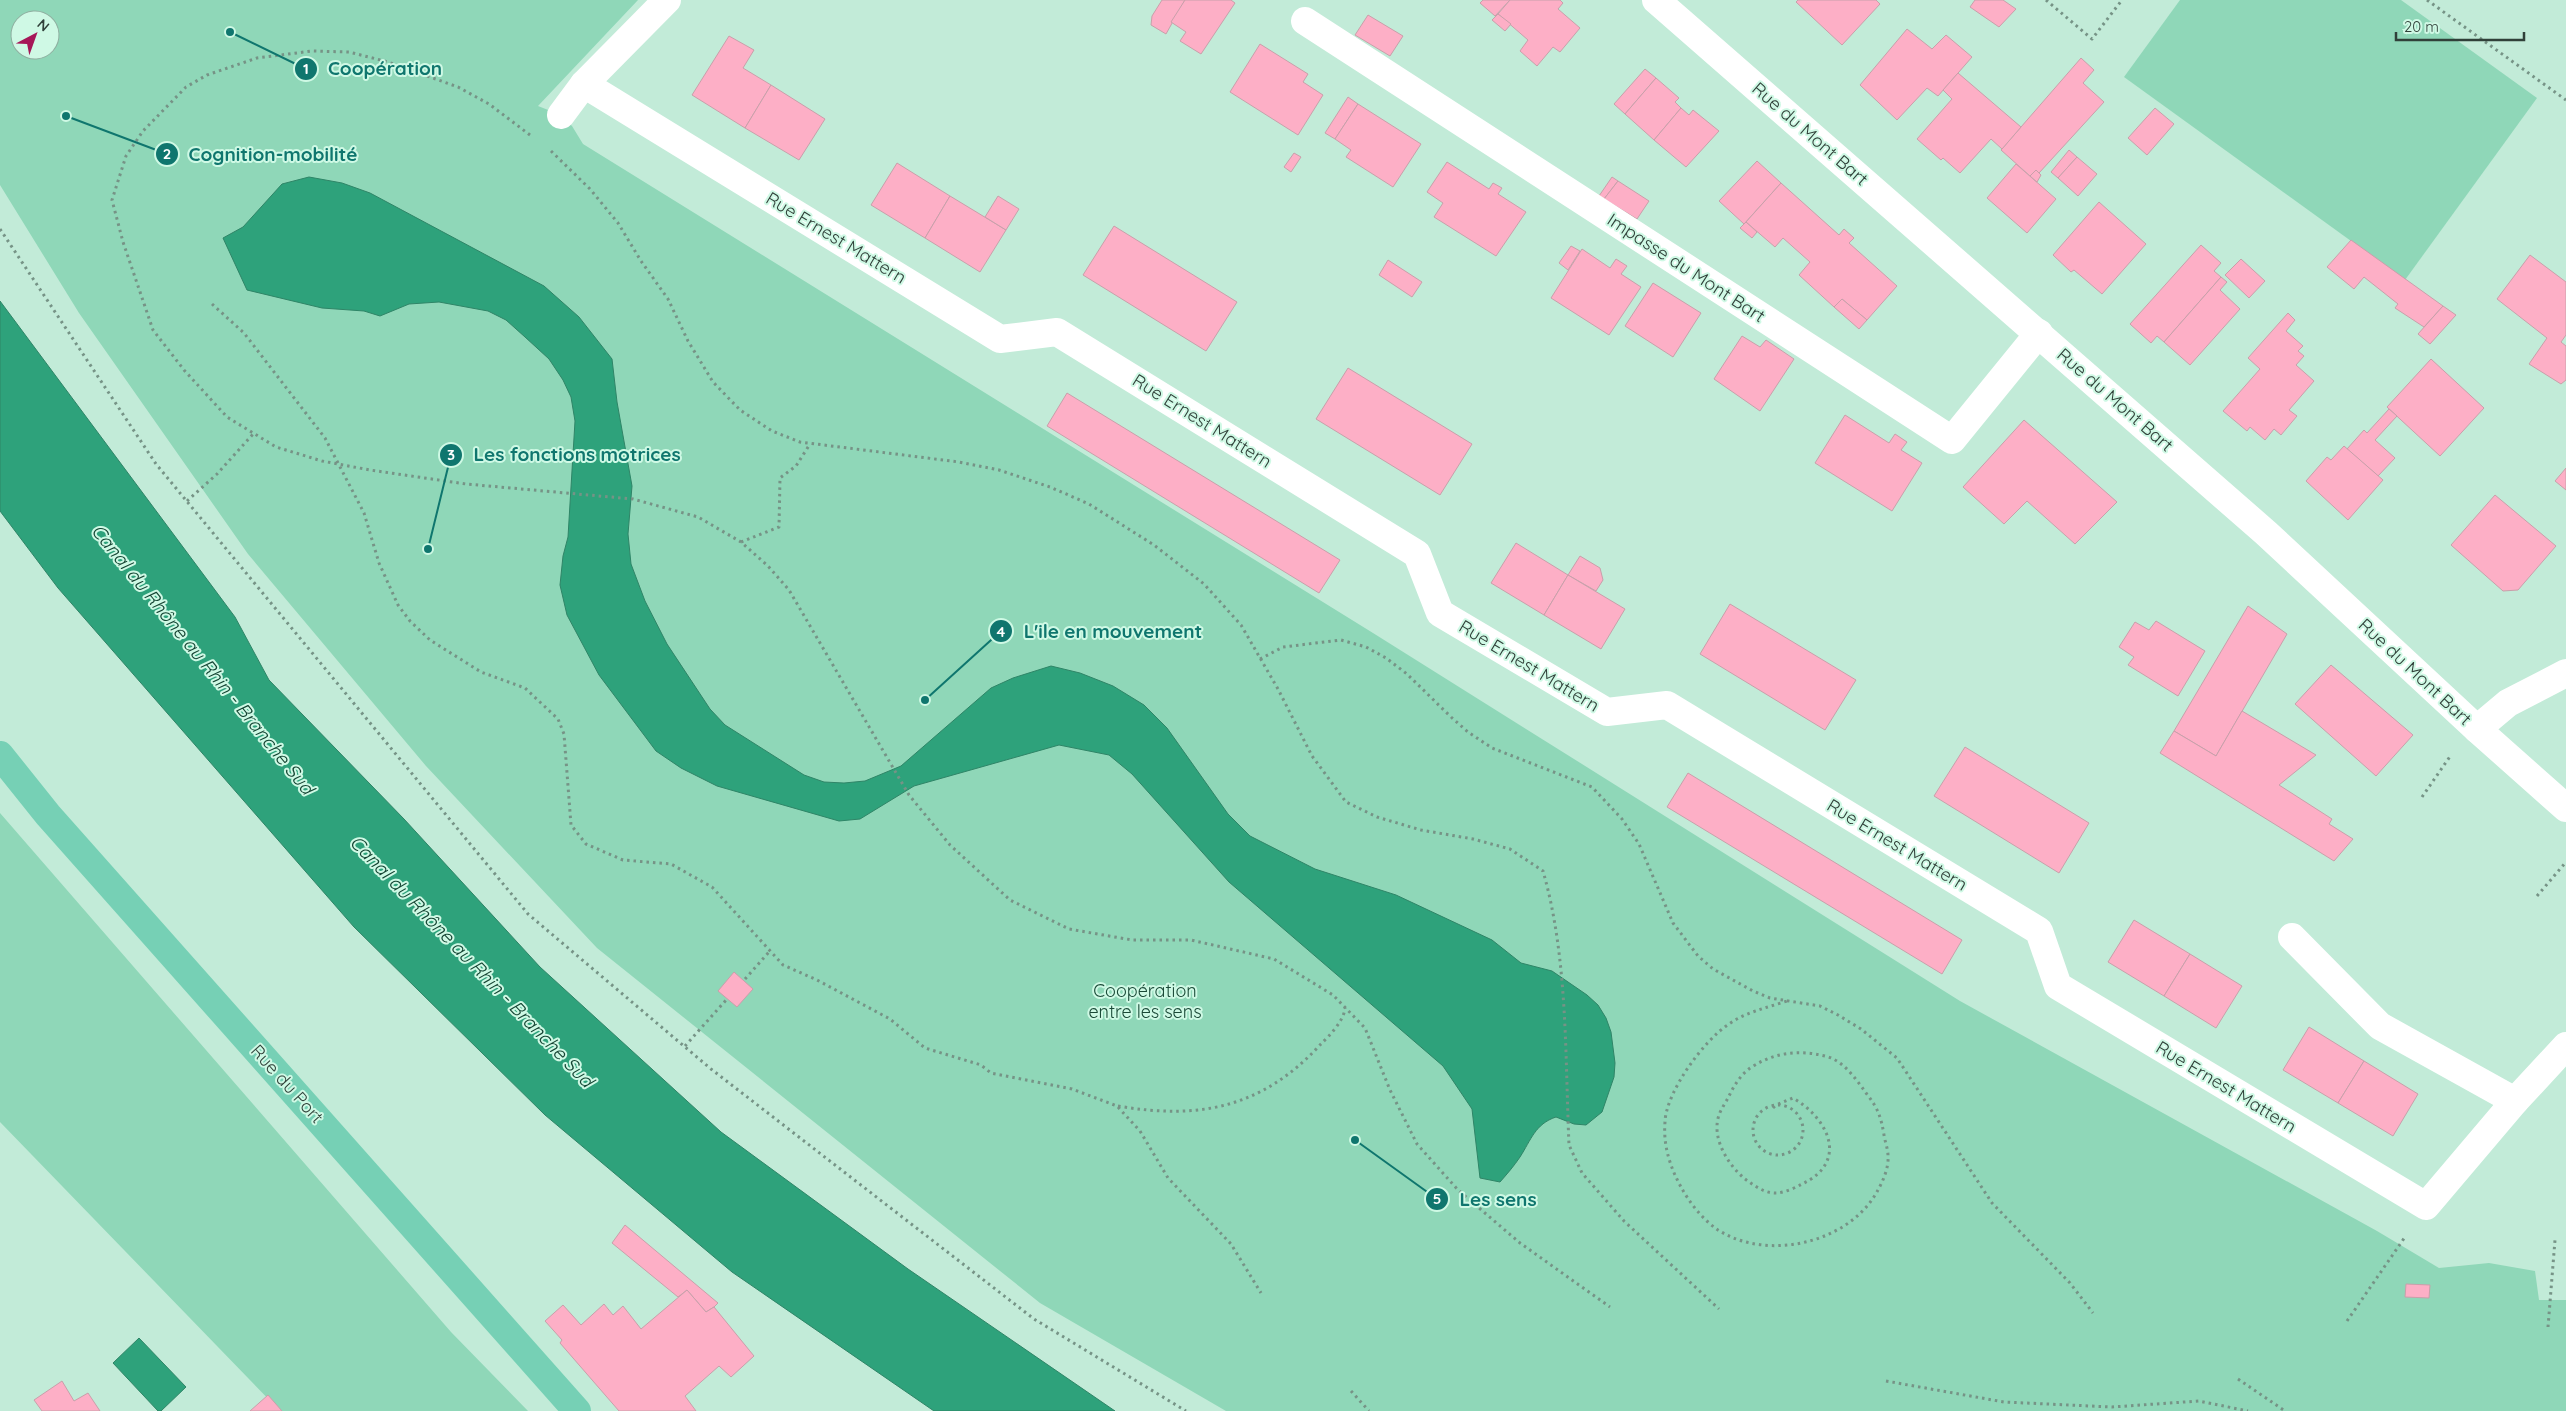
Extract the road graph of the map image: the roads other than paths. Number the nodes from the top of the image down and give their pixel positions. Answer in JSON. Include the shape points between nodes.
{"nodes":[{"id":1,"x":667,"y":0,"type":"edge"},
{"id":2,"x":1656,"y":0,"type":"edge"},
{"id":3,"x":1305,"y":21,"type":"dead end"},
{"id":4,"x":584,"y":84,"type":"junction"},
{"id":5,"x":561,"y":115,"type":"dead end"},
{"id":6,"x":2039,"y":333,"type":"junction"},
{"id":7,"x":2566,"y":673,"type":"edge"},
{"id":8,"x":2477,"y":730,"type":"junction"},
{"id":9,"x":0,"y":755,"type":"edge"},
{"id":10,"x":2566,"y":808,"type":"edge"},
{"id":11,"x":2292,"y":937,"type":"dead end"},
{"id":12,"x":2566,"y":1046,"type":"edge"},
{"id":13,"x":2515,"y":1101,"type":"junction"},
{"id":14,"x":577,"y":1411,"type":"edge"}],
"edges":[{"from":1,"to":4,"type":"street"},
{"from":2,"to":6,"type":"street","name":"Rue du Mont Bart"},
{"from":3,"to":6,"type":"street","name":"Impasse du Mont Bart","via":[[1952,440]]},
{"from":4,"to":5,"type":"street"},
{"from":4,"to":13,"type":"street","name":"Rue Ernest Mattern","via":[[1000,339],[1057,332],[1418,554],[1440,613],[1607,712],[1667,705],[2039,932],[2058,986],[2426,1206]]},
{"from":6,"to":8,"type":"street","name":"Rue du Mont Bart","via":[[2266,532]]},
{"from":7,"to":8,"type":"street","via":[[2508,702]]},
{"from":8,"to":10,"type":"street","name":"Rue du Mont Bart"},
{"from":9,"to":14,"type":"main road","name":"Rue du Port","via":[[48,815]]},
{"from":11,"to":13,"type":"street","via":[[2380,1026]]},
{"from":12,"to":13,"type":"street"}]}
